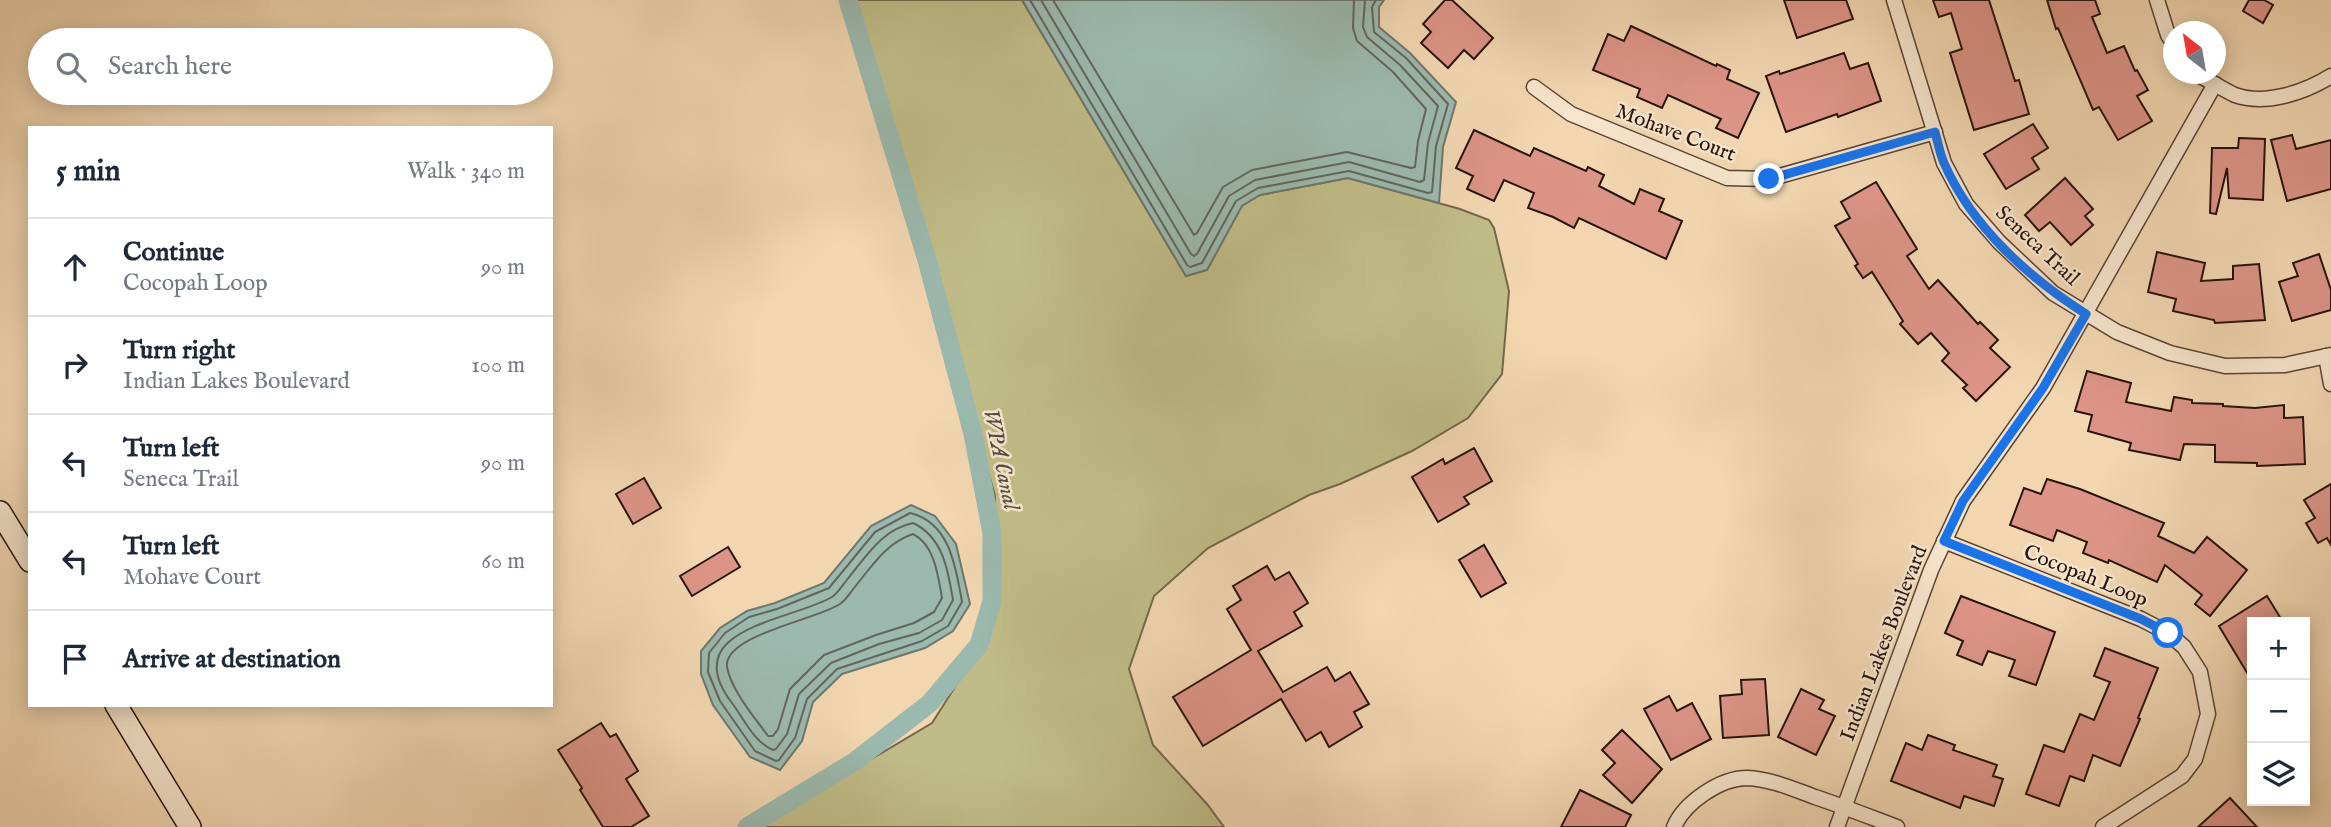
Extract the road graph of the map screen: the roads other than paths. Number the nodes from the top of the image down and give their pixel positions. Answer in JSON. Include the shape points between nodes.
{"nodes":[{"id":1,"x":1894,"y":0,"type":"edge"},
{"id":2,"x":2157,"y":0,"type":"edge"},
{"id":3,"x":2164,"y":21,"type":"edge"},
{"id":4,"x":2331,"y":76,"type":"edge"},
{"id":5,"x":2215,"y":84,"type":"joint"},
{"id":6,"x":1534,"y":87,"type":"dead end"},
{"id":7,"x":1935,"y":132,"type":"junction"},
{"id":8,"x":2086,"y":314,"type":"junction"},
{"id":9,"x":2329,"y":356,"type":"edge"},
{"id":10,"x":2331,"y":384,"type":"edge"},
{"id":11,"x":0,"y":512,"type":"edge"},
{"id":12,"x":1944,"y":541,"type":"junction"},
{"id":13,"x":28,"y":559,"type":"edge"},
{"id":14,"x":117,"y":707,"type":"edge"},
{"id":15,"x":1844,"y":807,"type":"junction"},
{"id":16,"x":190,"y":827,"type":"edge"},
{"id":17,"x":1674,"y":827,"type":"edge"},
{"id":18,"x":1837,"y":827,"type":"edge"},
{"id":19,"x":1897,"y":827,"type":"edge"},
{"id":20,"x":2103,"y":827,"type":"edge"}],
"edges":[{"from":1,"to":7,"type":"street","name":"Seneca Trail"},
{"from":2,"to":3,"type":"street"},
{"from":4,"to":5,"type":"street","via":[[2272,99],[2237,96]]},
{"from":5,"to":8,"type":"street","name":"Indian Lakes Boulevard"},
{"from":6,"to":7,"type":"street","name":"Mohave Court","via":[[1571,114],[1727,178],[1769,179]]},
{"from":7,"to":8,"type":"street","name":"Seneca Trail","via":[[1944,163],[1966,204],[1998,242],[2053,293]]},
{"from":8,"to":9,"type":"street","name":"Seneca Trail","via":[[2160,349],[2225,366],[2285,365]]},
{"from":8,"to":12,"type":"street","name":"Indian Lakes Boulevard","via":[[2043,388],[1963,501]]},
{"from":9,"to":10,"type":"street"},
{"from":11,"to":13,"type":"main road"},
{"from":12,"to":15,"type":"street","name":"Indian Lakes Boulevard"},
{"from":12,"to":20,"type":"street","name":"Cocopah Loop","via":[[2141,619],[2185,647],[2200,672],[2208,714],[2195,759],[2182,776]]},
{"from":14,"to":16,"type":"main road"},
{"from":15,"to":17,"type":"street","via":[[1773,782],[1744,778],[1693,800]]},
{"from":15,"to":18,"type":"street","name":"Indian Lakes Boulevard"},
{"from":15,"to":19,"type":"street"}]}
